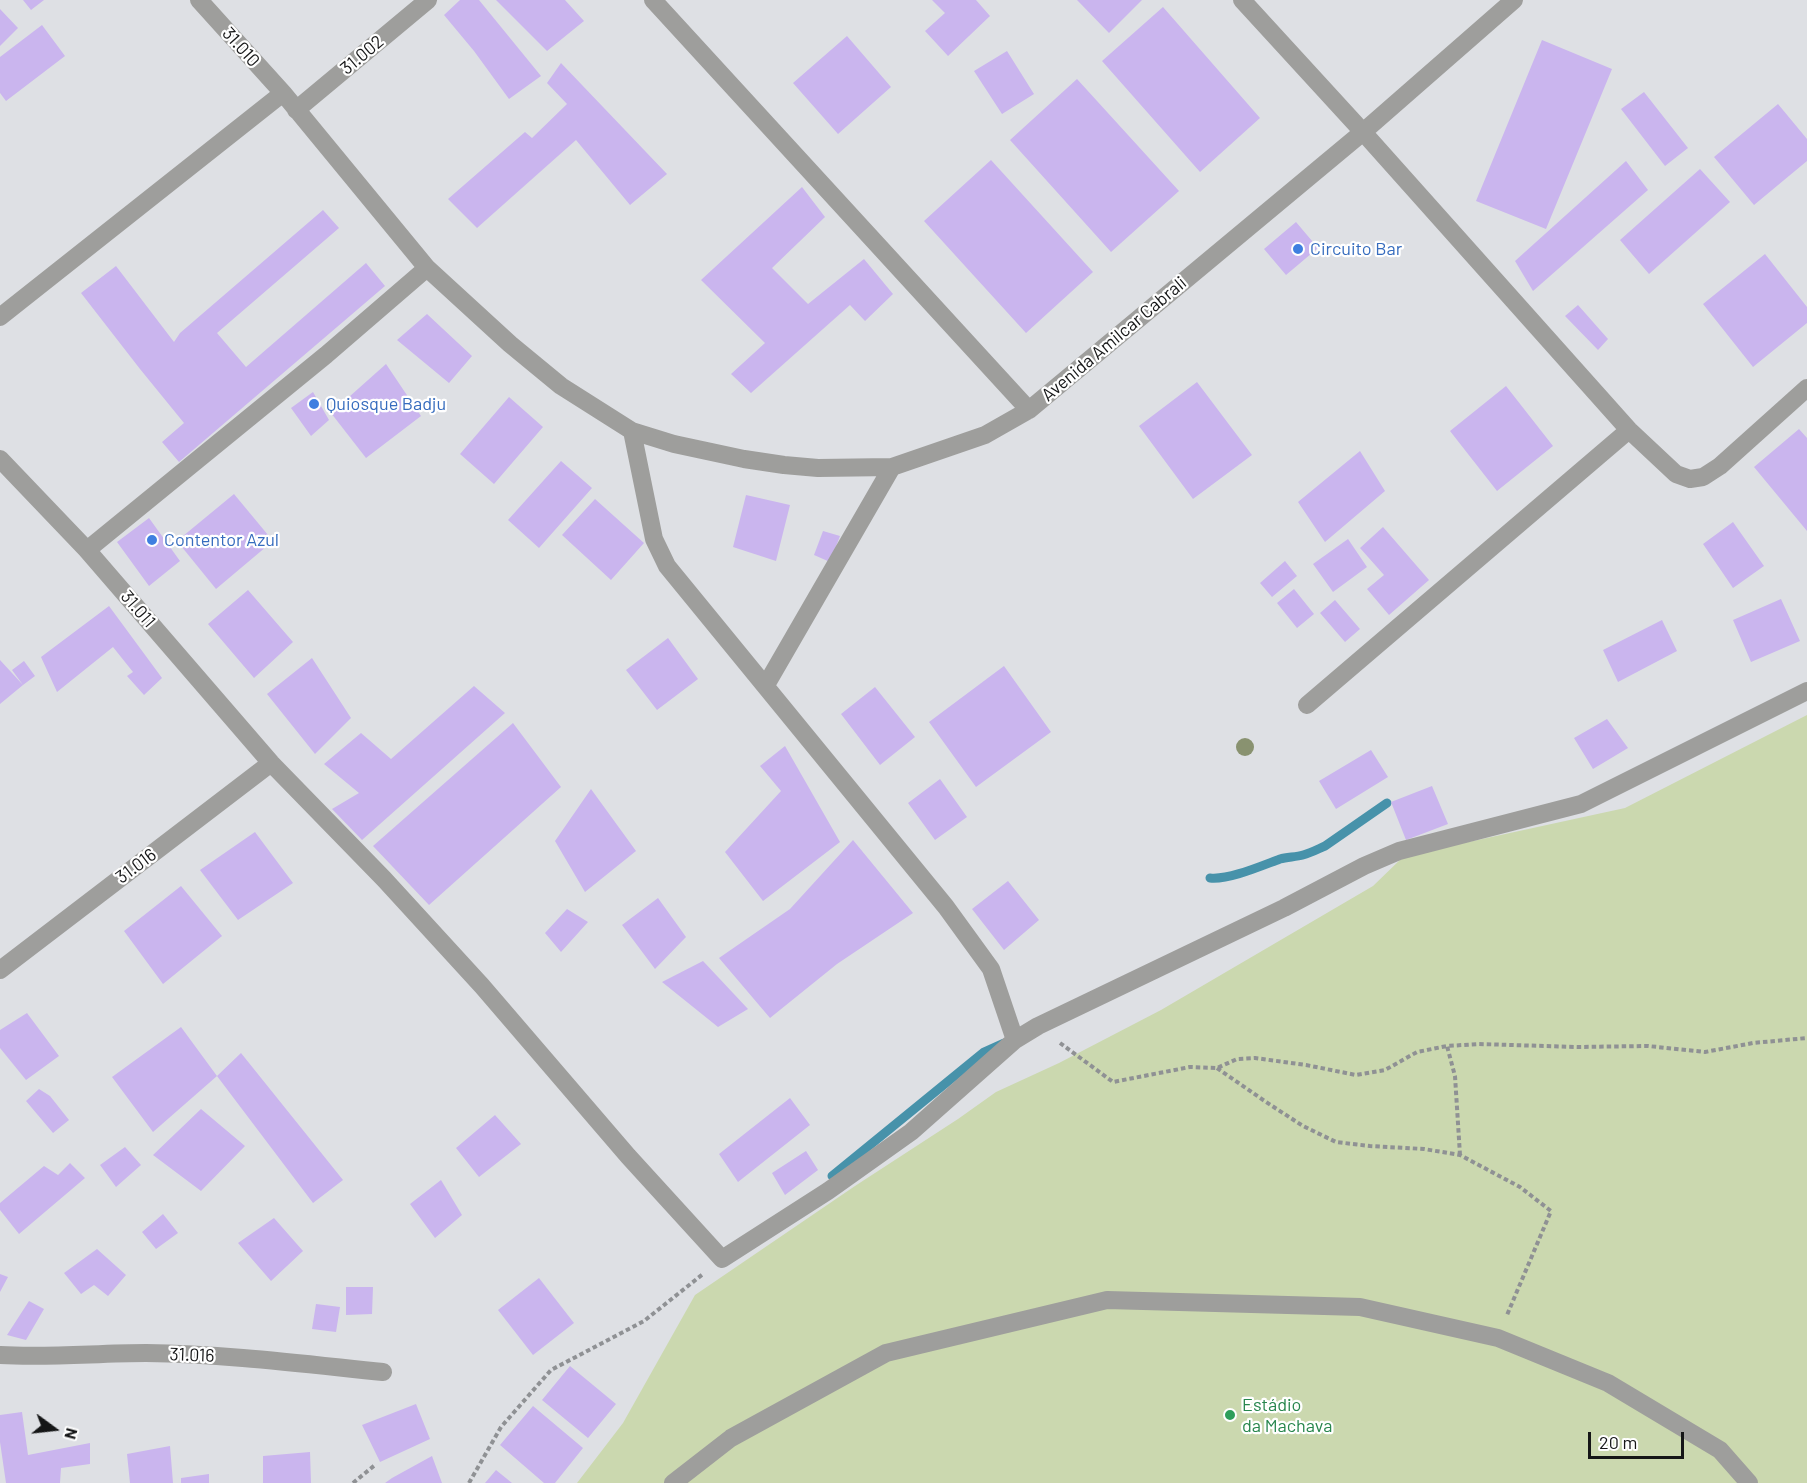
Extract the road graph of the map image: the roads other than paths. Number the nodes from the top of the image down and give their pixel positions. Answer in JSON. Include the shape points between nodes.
{"nodes":[{"id":1,"x":199,"y":0,"type":"edge"},
{"id":2,"x":428,"y":0,"type":"edge"},
{"id":3,"x":652,"y":0,"type":"edge"},
{"id":4,"x":1242,"y":0,"type":"edge"},
{"id":5,"x":1514,"y":0,"type":"edge"},
{"id":6,"x":283,"y":93,"type":"junction"},
{"id":7,"x":296,"y":110,"type":"junction"},
{"id":8,"x":1363,"y":132,"type":"junction"},
{"id":9,"x":427,"y":268,"type":"junction"},
{"id":10,"x":0,"y":317,"type":"edge"},
{"id":11,"x":1807,"y":388,"type":"edge"},
{"id":12,"x":1029,"y":410,"type":"junction"},
{"id":13,"x":1629,"y":430,"type":"junction"},
{"id":14,"x":632,"y":431,"type":"junction"},
{"id":15,"x":0,"y":459,"type":"edge"},
{"id":16,"x":892,"y":467,"type":"junction"},
{"id":17,"x":87,"y":550,"type":"junction"},
{"id":18,"x":766,"y":685,"type":"junction"},
{"id":19,"x":1807,"y":691,"type":"edge"},
{"id":20,"x":1307,"y":705,"type":"dead end"},
{"id":21,"x":271,"y":763,"type":"junction"},
{"id":22,"x":0,"y":970,"type":"edge"},
{"id":23,"x":1015,"y":1040,"type":"junction"},
{"id":24,"x":0,"y":1356,"type":"edge"},
{"id":25,"x":383,"y":1372,"type":"dead end"},
{"id":26,"x":673,"y":1483,"type":"edge"},
{"id":27,"x":1749,"y":1483,"type":"edge"}],
"edges":[{"from":1,"to":6,"type":"street","name":"31.010"},
{"from":2,"to":7,"type":"street","name":"31.002"},
{"from":3,"to":12,"type":"street"},
{"from":4,"to":8,"type":"street"},
{"from":5,"to":8,"type":"street","name":"Avenida Amilcar Cabrali"},
{"from":6,"to":7,"type":"street","name":"31.010"},
{"from":6,"to":10,"type":"street"},
{"from":7,"to":9,"type":"street","name":"31.010"},
{"from":8,"to":12,"type":"street","name":"Avenida Amilcar Cabrali"},
{"from":8,"to":13,"type":"street"},
{"from":9,"to":14,"type":"street","name":"Avenida Amilcar Cabrali","via":[[561,386]]},
{"from":9,"to":17,"type":"street"},
{"from":11,"to":13,"type":"street","via":[[1703,477],[1690,479],[1676,474]]},
{"from":12,"to":16,"type":"street","name":"Avenida Amilcar Cabrali","via":[[985,435]]},
{"from":13,"to":20,"type":"street"},
{"from":14,"to":16,"type":"street","name":"Avenida Amilcar Cabrali","via":[[744,459],[818,468]]},
{"from":14,"to":18,"type":"street","via":[[654,538],[667,566]]},
{"from":15,"to":17,"type":"street","name":"31.011"},
{"from":16,"to":18,"type":"street"},
{"from":17,"to":21,"type":"street","name":"31.011"},
{"from":18,"to":23,"type":"street","via":[[946,907],[991,969]]},
{"from":19,"to":23,"type":"street","via":[[1581,804],[1400,851],[1364,866]]},
{"from":21,"to":22,"type":"street","name":"31.016"},
{"from":21,"to":23,"type":"street","name":"31.011","via":[[475,978],[722,1259],[911,1132]]},
{"from":24,"to":25,"type":"street","name":"31.016","via":[[145,1353],[247,1357]]},
{"from":26,"to":27,"type":"street","via":[[731,1438],[886,1353],[1107,1300],[1360,1307],[1498,1338],[1608,1383],[1720,1450]]}]}
